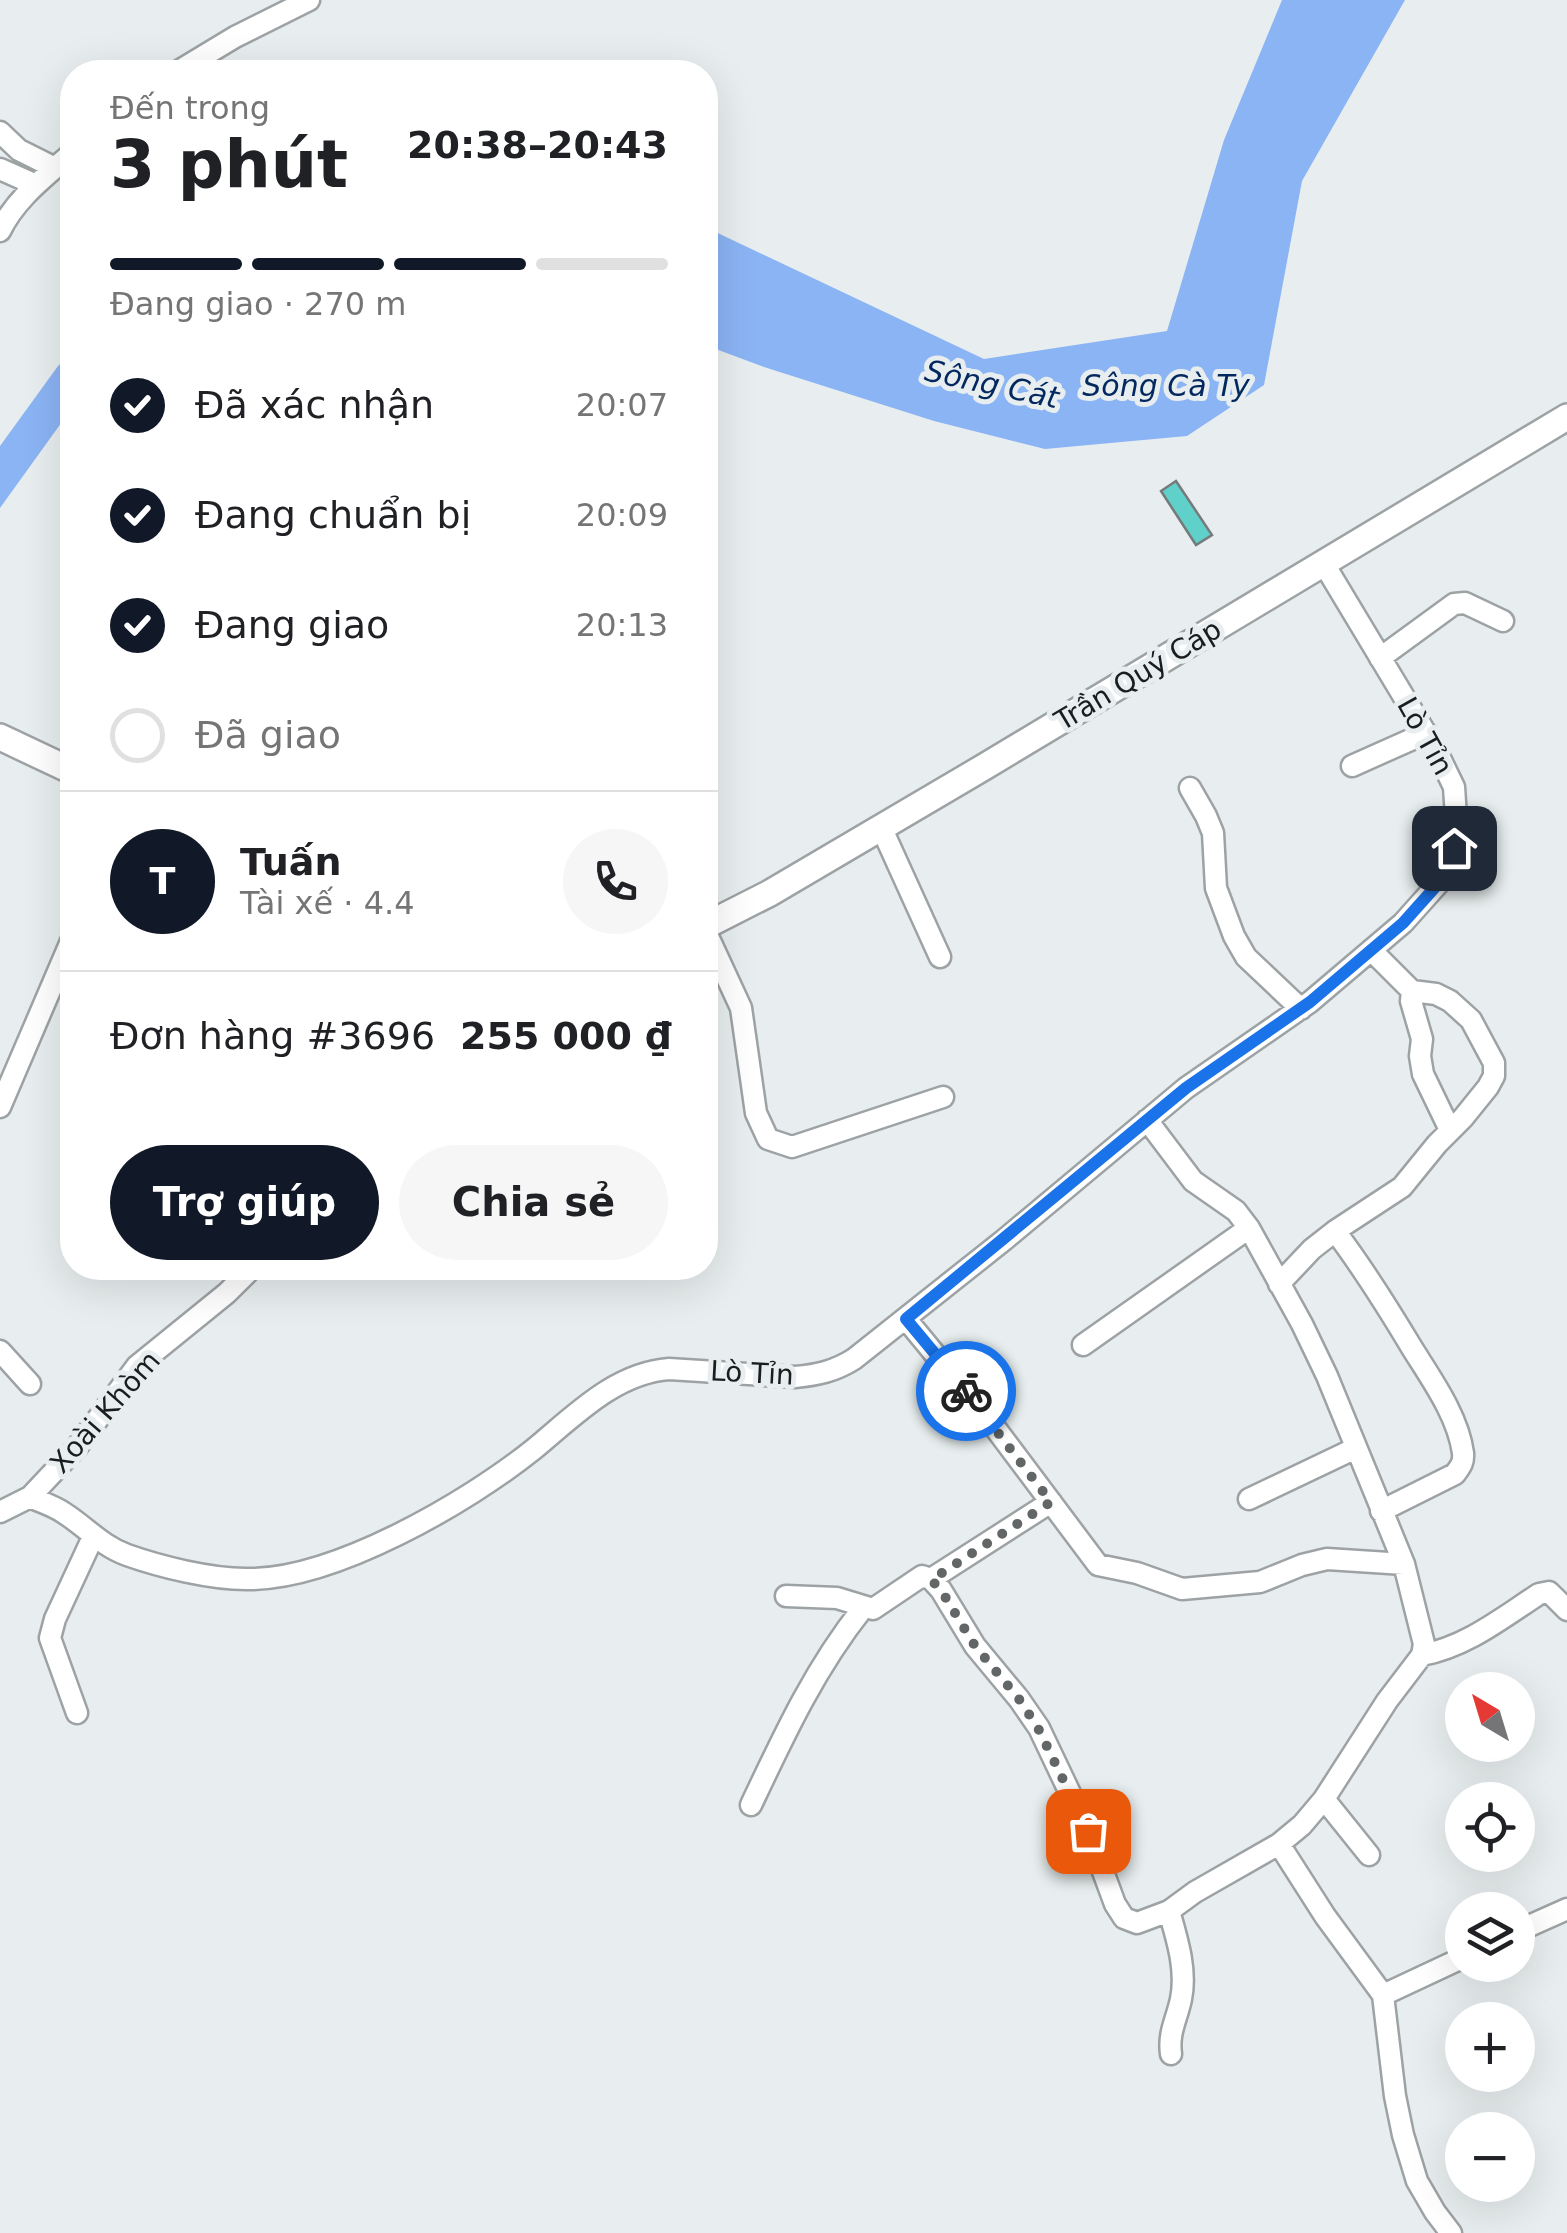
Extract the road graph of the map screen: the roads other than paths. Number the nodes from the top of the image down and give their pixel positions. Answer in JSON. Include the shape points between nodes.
{"nodes":[{"id":1,"x":309,"y":0,"type":"edge"},
{"id":2,"x":197,"y":60,"type":"edge"},
{"id":3,"x":0,"y":132,"type":"edge"},
{"id":4,"x":60,"y":164,"type":"edge"},
{"id":5,"x":0,"y":168,"type":"edge"},
{"id":6,"x":55,"y":168,"type":"junction"},
{"id":7,"x":36,"y":185,"type":"junction"},
{"id":8,"x":0,"y":231,"type":"edge"},
{"id":9,"x":1567,"y":417,"type":"edge"},
{"id":10,"x":1324,"y":564,"type":"junction"},
{"id":11,"x":1503,"y":621,"type":"dead end"},
{"id":12,"x":1380,"y":658,"type":"junction"},
{"id":13,"x":1426,"y":733,"type":"junction"},
{"id":14,"x":0,"y":737,"type":"edge"},
{"id":15,"x":60,"y":766,"type":"edge"},
{"id":16,"x":1352,"y":766,"type":"dead end"},
{"id":17,"x":1190,"y":788,"type":"dead end"},
{"id":18,"x":881,"y":827,"type":"junction"},
{"id":19,"x":718,"y":921,"type":"edge"},
{"id":20,"x":1371,"y":950,"type":"junction"},
{"id":21,"x":718,"y":957,"type":"edge"},
{"id":22,"x":940,"y":957,"type":"dead end"},
{"id":23,"x":60,"y":967,"type":"edge"},
{"id":24,"x":1412,"y":991,"type":"junction"},
{"id":25,"x":1301,"y":1009,"type":"junction"},
{"id":26,"x":944,"y":1098,"type":"dead end"},
{"id":27,"x":0,"y":1107,"type":"edge"},
{"id":28,"x":1147,"y":1120,"type":"junction"},
{"id":29,"x":1450,"y":1130,"type":"junction"},
{"id":30,"x":1250,"y":1228,"type":"junction"},
{"id":31,"x":1335,"y":1231,"type":"junction"},
{"id":32,"x":234,"y":1280,"type":"edge"},
{"id":33,"x":1279,"y":1284,"type":"junction"},
{"id":34,"x":906,"y":1319,"type":"junction"},
{"id":35,"x":1083,"y":1345,"type":"dead end"},
{"id":36,"x":0,"y":1350,"type":"edge"},
{"id":37,"x":30,"y":1384,"type":"dead end"},
{"id":38,"x":1356,"y":1448,"type":"junction"},
{"id":39,"x":30,"y":1497,"type":"junction"},
{"id":40,"x":1249,"y":1498,"type":"dead end"},
{"id":41,"x":1051,"y":1502,"type":"junction"},
{"id":42,"x":1381,"y":1511,"type":"junction"},
{"id":43,"x":0,"y":1512,"type":"edge"},
{"id":44,"x":93,"y":1536,"type":"junction"},
{"id":45,"x":1404,"y":1564,"type":"junction"},
{"id":46,"x":931,"y":1580,"type":"junction"},
{"id":47,"x":786,"y":1596,"type":"dead end"},
{"id":48,"x":863,"y":1608,"type":"junction"},
{"id":49,"x":1567,"y":1610,"type":"edge"},
{"id":50,"x":1422,"y":1656,"type":"junction"},
{"id":51,"x":77,"y":1714,"type":"dead end"},
{"id":52,"x":1324,"y":1799,"type":"junction"},
{"id":53,"x":752,"y":1805,"type":"dead end"},
{"id":54,"x":1279,"y":1844,"type":"junction"},
{"id":55,"x":1369,"y":1856,"type":"dead end"},
{"id":56,"x":1567,"y":1908,"type":"edge"},
{"id":57,"x":1170,"y":1911,"type":"junction"},
{"id":58,"x":1535,"y":1923,"type":"edge"},
{"id":59,"x":1445,"y":1966,"type":"edge"},
{"id":60,"x":1383,"y":1995,"type":"junction"},
{"id":61,"x":1171,"y":2054,"type":"dead end"},
{"id":62,"x":1451,"y":2233,"type":"edge"}],
"edges":[{"from":1,"to":2,"type":"street"},
{"from":3,"to":6,"type":"street"},
{"from":4,"to":6,"type":"street"},
{"from":5,"to":7,"type":"street"},
{"from":6,"to":7,"type":"street"},
{"from":7,"to":8,"type":"street"},
{"from":9,"to":10,"type":"main road","name":"Trần Quý Cáp"},
{"from":10,"to":12,"type":"street","name":"Lò Tỉn"},
{"from":10,"to":18,"type":"main road","name":"Trần Quý Cáp"},
{"from":11,"to":12,"type":"street","via":[[1464,602],[1454,604]]},
{"from":12,"to":13,"type":"street","name":"Lò Tỉn"},
{"from":13,"to":16,"type":"street"},
{"from":13,"to":20,"type":"street","name":"Lò Tỉn","via":[[1454,787],[1454,848],[1437,885]]},
{"from":14,"to":15,"type":"main road"},
{"from":17,"to":25,"type":"street","via":[[1213,834],[1216,888],[1234,936]]},
{"from":18,"to":19,"type":"main road","name":"Trần Quý Cáp"},
{"from":18,"to":22,"type":"street"},
{"from":20,"to":24,"type":"street"},
{"from":20,"to":25,"type":"street","name":"Lò Tỉn"},
{"from":21,"to":26,"type":"street","via":[[741,1008],[756,1113],[768,1139],[792,1147]]},
{"from":23,"to":27,"type":"street"},
{"from":24,"to":29,"type":"street","via":[[1423,1074]]},
{"from":24,"to":29,"type":"street","via":[[1450,1002],[1470,1020],[1494,1063],[1488,1088]]},
{"from":25,"to":28,"type":"street","name":"Lò Tỉn"},
{"from":28,"to":30,"type":"street","via":[[1193,1182],[1236,1210]]},
{"from":28,"to":34,"type":"street","name":"Lò Tỉn"},
{"from":29,"to":31,"type":"street","via":[[1402,1187]]},
{"from":30,"to":33,"type":"street"},
{"from":30,"to":35,"type":"street"},
{"from":31,"to":33,"type":"street"},
{"from":31,"to":42,"type":"street","via":[[1434,1382],[1463,1453],[1455,1474]]},
{"from":32,"to":39,"type":"street","name":"Xoài Khòm","via":[[137,1366]]},
{"from":33,"to":38,"type":"street","via":[[1328,1376]]},
{"from":34,"to":41,"type":"street"},
{"from":34,"to":44,"type":"street","name":"Lò Tỉn","via":[[854,1359],[814,1376],[669,1369],[635,1376],[450,1506],[340,1560],[298,1572],[224,1578],[131,1556]]},
{"from":36,"to":37,"type":"street"},
{"from":38,"to":40,"type":"street"},
{"from":38,"to":42,"type":"street"},
{"from":39,"to":43,"type":"street","name":"Xoài Khòm"},
{"from":39,"to":44,"type":"street","name":"Lò Tỉn"},
{"from":41,"to":45,"type":"street","via":[[1098,1565],[1173,1587],[1260,1582],[1327,1559]]},
{"from":41,"to":46,"type":"street"},
{"from":42,"to":45,"type":"street"},
{"from":44,"to":51,"type":"street","via":[[50,1638]]},
{"from":45,"to":50,"type":"street"},
{"from":46,"to":48,"type":"street","via":[[922,1576],[872,1609]]},
{"from":46,"to":57,"type":"street","via":[[1038,1728],[1124,1918],[1137,1923]]},
{"from":47,"to":48,"type":"street","via":[[837,1598]]},
{"from":48,"to":53,"type":"street","via":[[812,1680]]},
{"from":49,"to":50,"type":"street","via":[[1550,1592],[1539,1594],[1472,1638]]},
{"from":50,"to":52,"type":"street"},
{"from":52,"to":54,"type":"street"},
{"from":52,"to":55,"type":"street"},
{"from":54,"to":57,"type":"street"},
{"from":54,"to":60,"type":"street"},
{"from":56,"to":58,"type":"street"},
{"from":57,"to":61,"type":"street","via":[[1182,1997]]},
{"from":59,"to":60,"type":"street"},
{"from":60,"to":62,"type":"street","via":[[1403,2135],[1417,2181]]}]}
